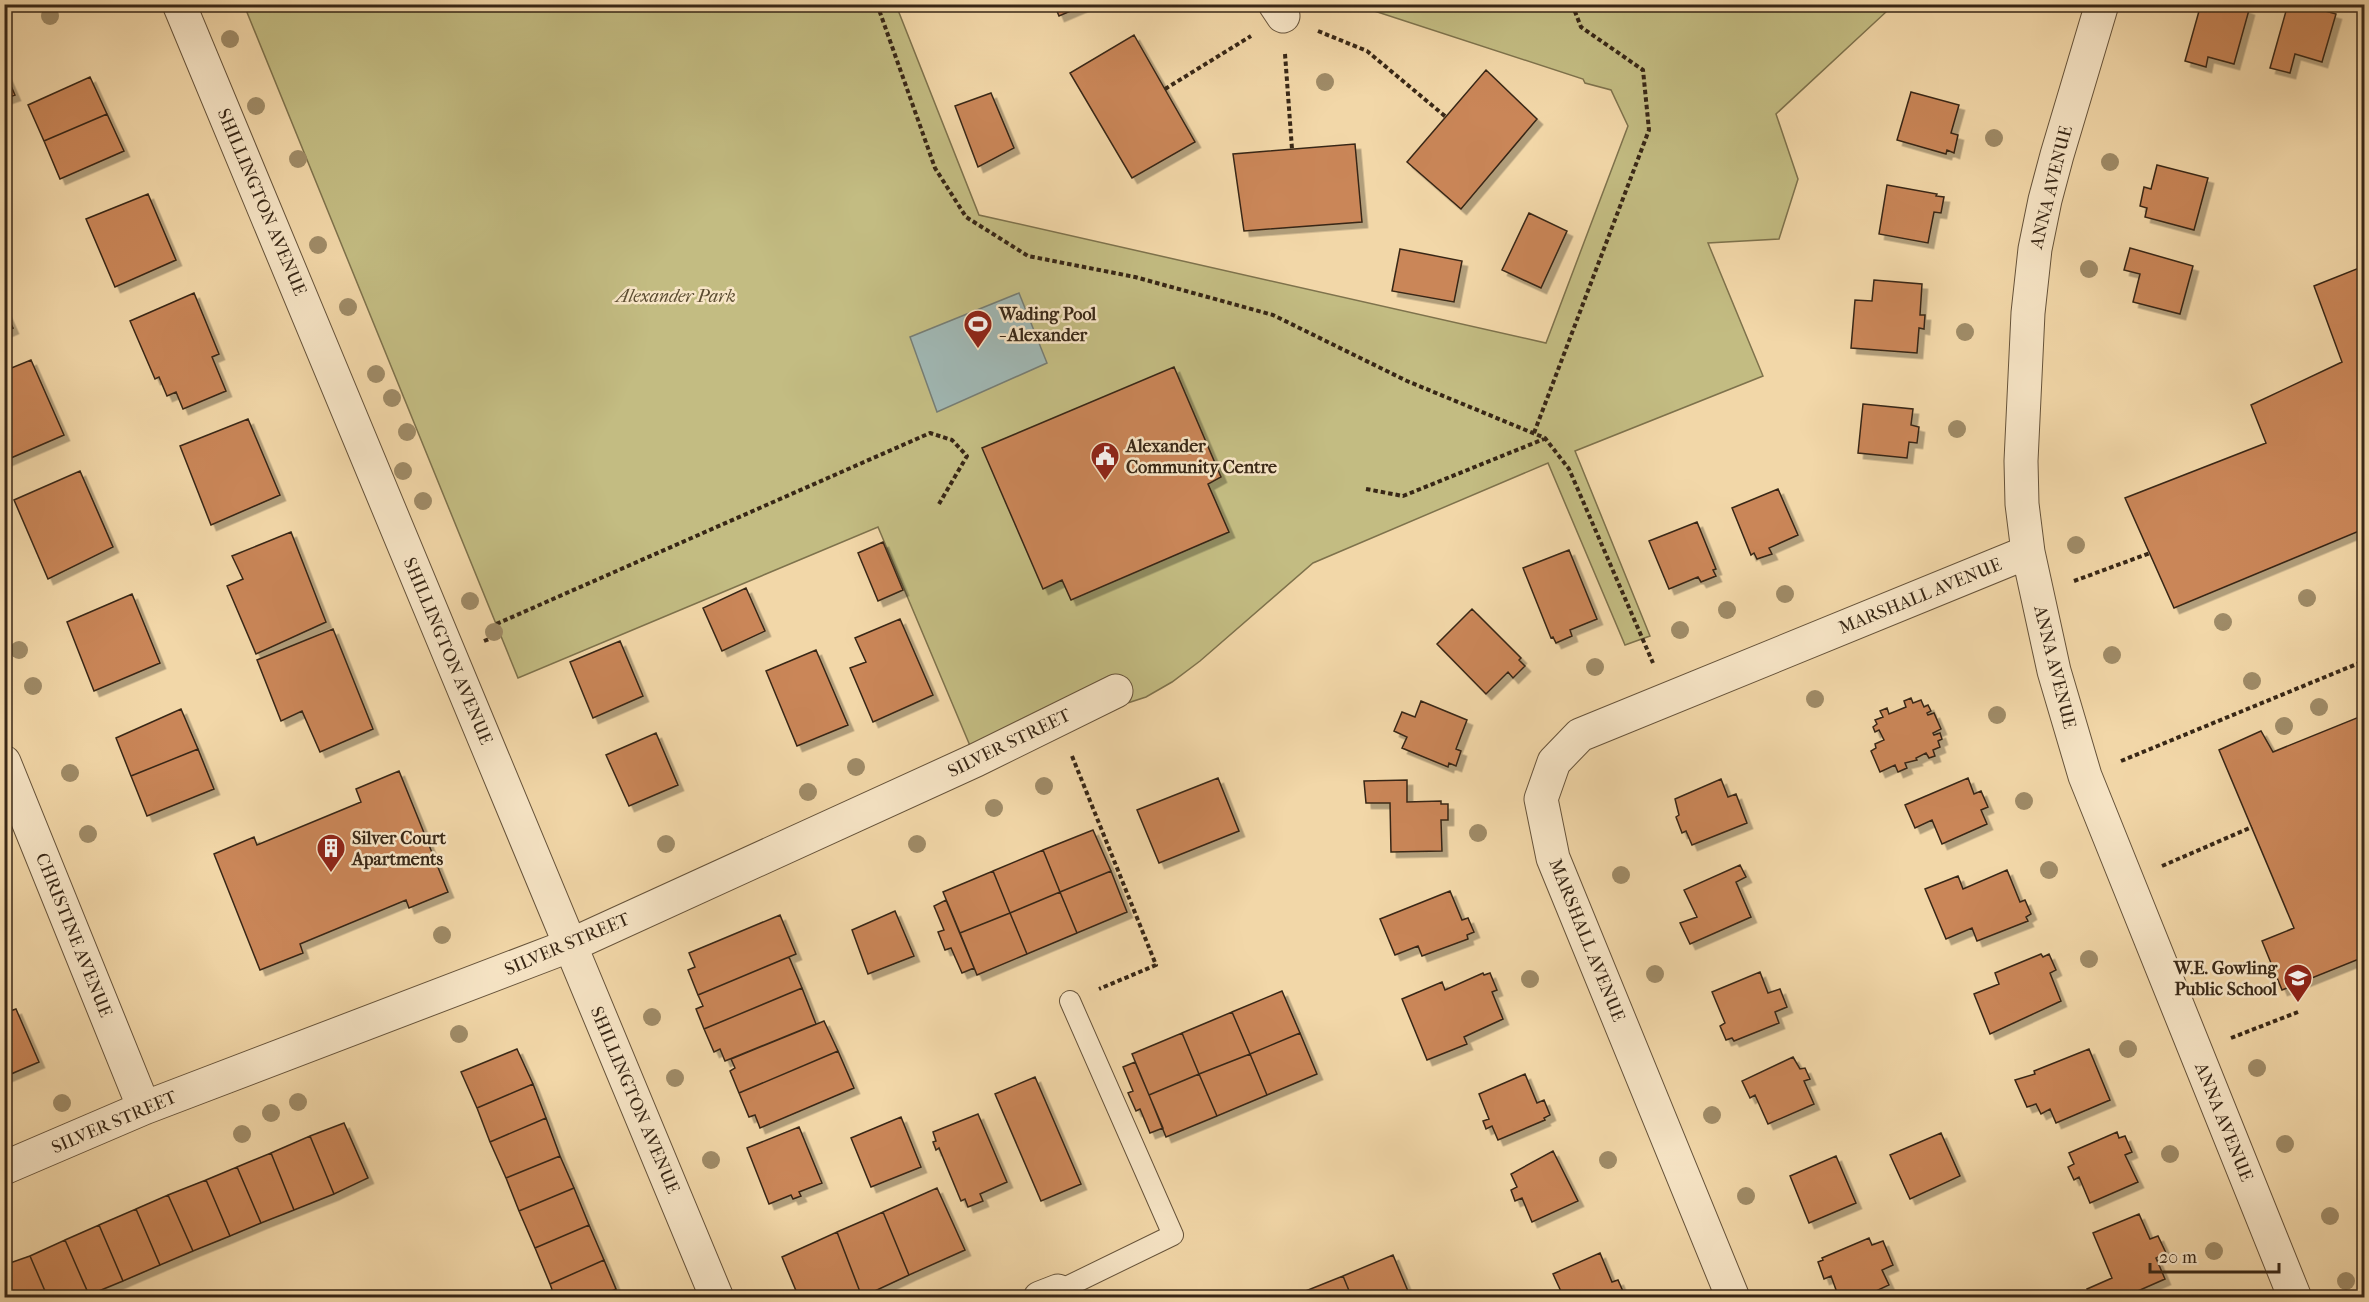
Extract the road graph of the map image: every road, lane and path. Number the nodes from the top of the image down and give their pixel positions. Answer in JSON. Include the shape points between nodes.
{"nodes":[{"id":1,"x":179,"y":4,"type":"edge"},
{"id":2,"x":877,"y":4,"type":"edge"},
{"id":3,"x":1572,"y":4,"type":"edge"},
{"id":4,"x":2102,"y":4,"type":"edge"},
{"id":5,"x":1279,"y":10,"type":"edge"},
{"id":6,"x":1165,"y":89,"type":"dead end"},
{"id":7,"x":1446,"y":117,"type":"dead end"},
{"id":8,"x":1292,"y":149,"type":"dead end"},
{"id":9,"x":1534,"y":433,"type":"junction"},
{"id":10,"x":1545,"y":438,"type":"junction"},
{"id":11,"x":1366,"y":489,"type":"dead end"},
{"id":12,"x":939,"y":504,"type":"dead end"},
{"id":13,"x":2028,"y":552,"type":"junction"},
{"id":14,"x":2150,"y":553,"type":"dead end"},
{"id":15,"x":2072,"y":582,"type":"dead end"},
{"id":16,"x":499,"y":635,"type":"dead end"},
{"id":17,"x":2364,"y":661,"type":"edge"},
{"id":18,"x":1116,"y":691,"type":"dead end"},
{"id":19,"x":1669,"y":699,"type":"junction"},
{"id":20,"x":1058,"y":719,"type":"junction"},
{"id":21,"x":4,"y":762,"type":"edge"},
{"id":22,"x":2085,"y":777,"type":"junction"},
{"id":23,"x":2252,"y":827,"type":"dead end"},
{"id":24,"x":2125,"y":881,"type":"junction"},
{"id":25,"x":571,"y":945,"type":"junction"},
{"id":26,"x":1070,"y":1001,"type":"joint"},
{"id":27,"x":2298,"y":1012,"type":"dead end"},
{"id":28,"x":2195,"y":1053,"type":"junction"},
{"id":29,"x":144,"y":1108,"type":"junction"},
{"id":30,"x":4,"y":1168,"type":"edge"},
{"id":31,"x":1053,"y":1295,"type":"edge"},
{"id":32,"x":717,"y":1298,"type":"edge"},
{"id":33,"x":1733,"y":1298,"type":"edge"},
{"id":34,"x":2295,"y":1298,"type":"edge"}],
"edges":[{"from":1,"to":25,"type":"street","name":"SHILLINGTON AVENUE"},
{"from":2,"to":9,"type":"path","via":[[935,168],[966,217],[1028,256],[1135,277],[1273,315],[1407,381]]},
{"from":3,"to":9,"type":"path","via":[[1581,27],[1643,70],[1649,130]]},
{"from":4,"to":13,"type":"street","name":"ANNA AVENUE","via":[[2044,200],[2035,249],[2021,461]]},
{"from":5,"to":6,"type":"path"},
{"from":5,"to":7,"type":"path","via":[[1367,51]]},
{"from":5,"to":8,"type":"path"},
{"from":9,"to":10,"type":"path"},
{"from":10,"to":11,"type":"path","via":[[1403,496]]},
{"from":10,"to":19,"type":"path","via":[[1569,469]]},
{"from":12,"to":16,"type":"path","via":[[966,456],[952,440],[930,433],[494,625]]},
{"from":13,"to":19,"type":"street","name":"MARSHALL AVENUE"},
{"from":13,"to":22,"type":"street","name":"ANNA AVENUE","via":[[2054,671]]},
{"from":14,"to":15,"type":"path"},
{"from":17,"to":22,"type":"path"},
{"from":18,"to":20,"type":"street","name":"SILVER STREET"},
{"from":19,"to":33,"type":"street","name":"MARSHALL AVENUE","via":[[1580,735],[1554,762],[1541,799],[1553,858]]},
{"from":20,"to":25,"type":"street","name":"SILVER STREET"},
{"from":20,"to":26,"type":"path","via":[[1156,965]]},
{"from":21,"to":29,"type":"street","name":"CHRISTINE AVENUE"},
{"from":22,"to":24,"type":"street","name":"ANNA AVENUE"},
{"from":23,"to":24,"type":"path"},
{"from":24,"to":28,"type":"street","name":"ANNA AVENUE"},
{"from":25,"to":29,"type":"street","name":"SILVER STREET"},
{"from":25,"to":32,"type":"street","name":"SHILLINGTON AVENUE"},
{"from":26,"to":31,"type":"lane","via":[[1173,1235]]},
{"from":27,"to":28,"type":"path"},
{"from":28,"to":34,"type":"street","name":"ANNA AVENUE"},
{"from":29,"to":30,"type":"street","name":"SILVER STREET"}]}
